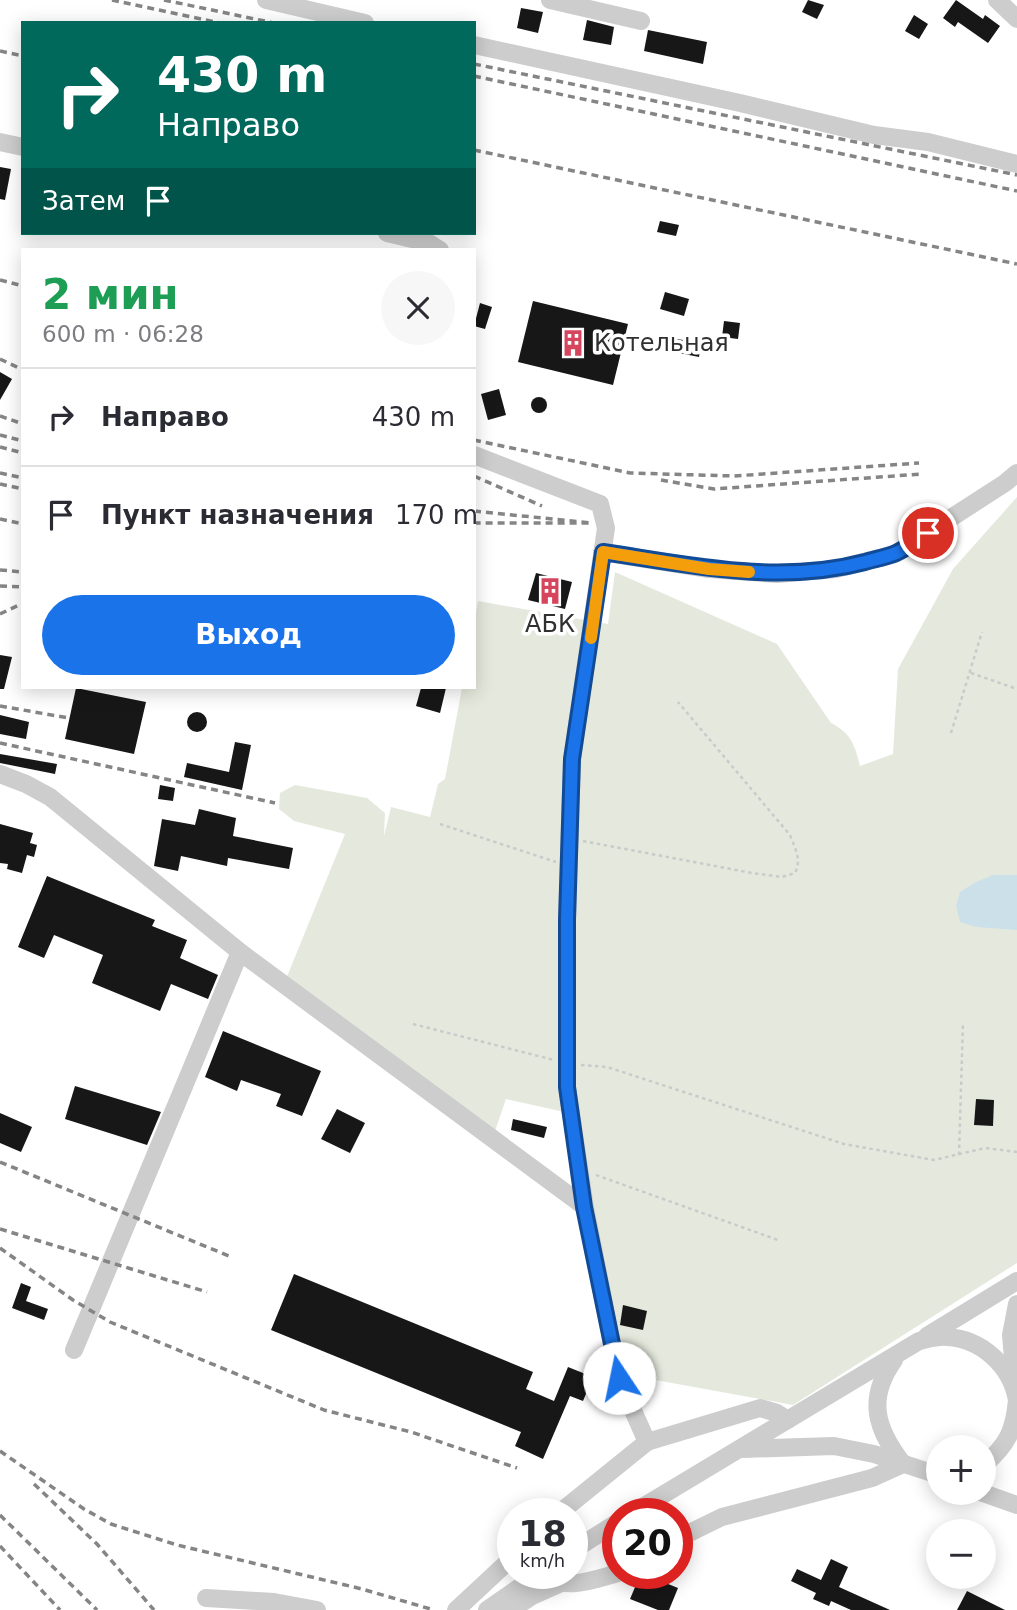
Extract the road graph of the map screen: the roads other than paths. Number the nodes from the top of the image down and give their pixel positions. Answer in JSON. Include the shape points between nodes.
{"nodes":[{"id":1,"x":266,"y":0,"type":"edge"},
{"id":2,"x":550,"y":0,"type":"edge"},
{"id":3,"x":997,"y":0,"type":"edge"},
{"id":4,"x":1017,"y":19,"type":"edge"},
{"id":5,"x":356,"y":21,"type":"edge"},
{"id":6,"x":641,"y":21,"type":"dead end"},
{"id":7,"x":476,"y":45,"type":"edge"},
{"id":8,"x":0,"y":142,"type":"edge"},
{"id":9,"x":21,"y":147,"type":"edge"},
{"id":10,"x":1017,"y":164,"type":"edge"},
{"id":11,"x":395,"y":235,"type":"edge"},
{"id":12,"x":437,"y":248,"type":"edge"},
{"id":13,"x":476,"y":456,"type":"edge"},
{"id":14,"x":1017,"y":473,"type":"edge"},
{"id":15,"x":603,"y":552,"type":"junction"},
{"id":16,"x":0,"y":774,"type":"edge"},
{"id":17,"x":240,"y":952,"type":"junction"},
{"id":18,"x":584,"y":1207,"type":"junction"},
{"id":19,"x":1017,"y":1281,"type":"edge"},
{"id":20,"x":1017,"y":1304,"type":"edge"},
{"id":21,"x":919,"y":1341,"type":"junction"},
{"id":22,"x":74,"y":1350,"type":"dead end"},
{"id":23,"x":898,"y":1354,"type":"junction"},
{"id":24,"x":1017,"y":1399,"type":"edge"},
{"id":25,"x":788,"y":1420,"type":"junction"},
{"id":26,"x":647,"y":1442,"type":"junction"},
{"id":27,"x":740,"y":1449,"type":"junction"},
{"id":28,"x":996,"y":1454,"type":"edge"},
{"id":29,"x":903,"y":1464,"type":"junction"},
{"id":30,"x":926,"y":1472,"type":"edge"},
{"id":31,"x":578,"y":1498,"type":"edge"},
{"id":32,"x":658,"y":1498,"type":"edge"},
{"id":33,"x":996,"y":1498,"type":"edge"},
{"id":34,"x":1017,"y":1505,"type":"edge"},
{"id":35,"x":693,"y":1531,"type":"edge"},
{"id":36,"x":497,"y":1572,"type":"edge"},
{"id":37,"x":518,"y":1589,"type":"edge"},
{"id":38,"x":548,"y":1589,"type":"edge"},
{"id":39,"x":206,"y":1598,"type":"dead end"},
{"id":40,"x":317,"y":1610,"type":"edge"},
{"id":41,"x":456,"y":1610,"type":"edge"},
{"id":42,"x":487,"y":1610,"type":"edge"},
{"id":43,"x":510,"y":1610,"type":"edge"}],
"edges":[{"from":1,"to":5,"type":"street"},
{"from":2,"to":6,"type":"street"},
{"from":3,"to":4,"type":"street"},
{"from":7,"to":10,"type":"street"},
{"from":8,"to":9,"type":"street"},
{"from":11,"to":12,"type":"street"},
{"from":13,"to":15,"type":"street","via":[[600,504],[606,528]]},
{"from":14,"to":15,"type":"street","via":[[895,554],[836,569],[777,574],[709,569]]},
{"from":15,"to":18,"type":"street","via":[[572,759],[567,1087]]},
{"from":16,"to":17,"type":"street","via":[[50,797]]},
{"from":17,"to":18,"type":"street"},
{"from":17,"to":22,"type":"street"},
{"from":18,"to":26,"type":"street","via":[[619,1378]]},
{"from":19,"to":21,"type":"street"},
{"from":20,"to":24,"type":"street","via":[[1011,1335]]},
{"from":21,"to":23,"type":"street"},
{"from":21,"to":24,"type":"street","via":[[945,1337],[970,1341],[1003,1367]]},
{"from":23,"to":25,"type":"street"},
{"from":23,"to":29,"type":"street","via":[[883,1375],[876,1400],[880,1427]]},
{"from":24,"to":28,"type":"street","via":[[1014,1425]]},
{"from":25,"to":26,"type":"street","via":[[760,1408]]},
{"from":25,"to":27,"type":"street"},
{"from":26,"to":31,"type":"street"},
{"from":27,"to":29,"type":"street","via":[[834,1446]]},
{"from":27,"to":32,"type":"street"},
{"from":29,"to":30,"type":"street"},
{"from":29,"to":35,"type":"street","via":[[872,1478],[722,1517]]},
{"from":33,"to":34,"type":"street"},
{"from":36,"to":41,"type":"street"},
{"from":37,"to":42,"type":"street"},
{"from":38,"to":43,"type":"street"},
{"from":39,"to":40,"type":"street"}]}
